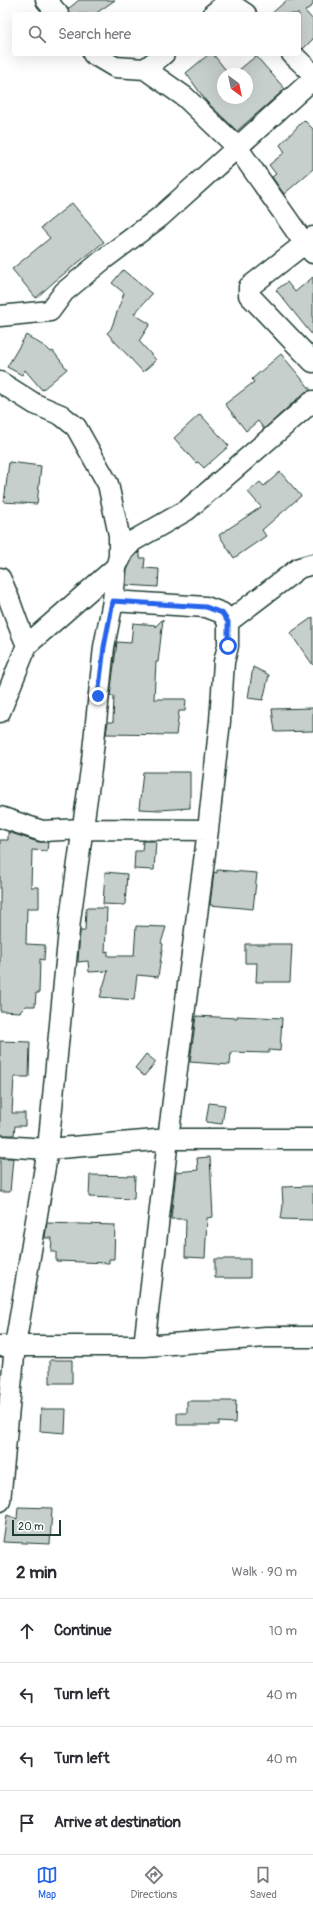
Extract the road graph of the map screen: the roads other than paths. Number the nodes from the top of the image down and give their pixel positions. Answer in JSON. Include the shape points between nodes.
{"nodes":[{"id":1,"x":46,"y":0,"type":"edge"},
{"id":2,"x":229,"y":1,"type":"edge"},
{"id":3,"x":56,"y":12,"type":"edge"},
{"id":4,"x":215,"y":12,"type":"edge"},
{"id":5,"x":243,"y":12,"type":"edge"},
{"id":6,"x":96,"y":56,"type":"edge"},
{"id":7,"x":161,"y":56,"type":"edge"},
{"id":8,"x":294,"y":56,"type":"edge"},
{"id":9,"x":145,"y":69,"type":"junction"},
{"id":10,"x":313,"y":74,"type":"edge"},
{"id":11,"x":313,"y":79,"type":"edge"},
{"id":12,"x":237,"y":147,"type":"junction"},
{"id":13,"x":310,"y":245,"type":"edge"},
{"id":14,"x":0,"y":316,"type":"edge"},
{"id":15,"x":313,"y":362,"type":"edge"},
{"id":16,"x":0,"y":382,"type":"edge"},
{"id":17,"x":313,"y":401,"type":"edge"},
{"id":18,"x":313,"y":564,"type":"edge"},
{"id":19,"x":116,"y":567,"type":"junction"},
{"id":20,"x":0,"y":578,"type":"edge"},
{"id":21,"x":113,"y":601,"type":"junction"},
{"id":22,"x":228,"y":622,"type":"junction"},
{"id":23,"x":27,"y":645,"type":"junction"},
{"id":24,"x":0,"y":712,"type":"edge"},
{"id":25,"x":0,"y":817,"type":"edge"},
{"id":26,"x":83,"y":829,"type":"junction"},
{"id":27,"x":208,"y":830,"type":"junction"},
{"id":28,"x":168,"y":1139,"type":"junction"},
{"id":29,"x":313,"y":1139,"type":"edge"},
{"id":30,"x":0,"y":1146,"type":"edge"},
{"id":31,"x":48,"y":1149,"type":"junction"},
{"id":32,"x":313,"y":1337,"type":"edge"},
{"id":33,"x":8,"y":1346,"type":"edge"},
{"id":34,"x":144,"y":1346,"type":"junction"},
{"id":35,"x":0,"y":1501,"type":"edge"}],
"edges":[{"from":1,"to":3,"type":"street"},
{"from":2,"to":4,"type":"street"},
{"from":2,"to":5,"type":"street"},
{"from":6,"to":9,"type":"street","via":[[115,67]]},
{"from":7,"to":9,"type":"street"},
{"from":8,"to":10,"type":"street"},
{"from":9,"to":12,"type":"street","via":[[185,97]]},
{"from":11,"to":12,"type":"street"},
{"from":12,"to":13,"type":"street"},
{"from":12,"to":14,"type":"street","via":[[160,217],[104,258],[64,292],[50,311]]},
{"from":13,"to":15,"type":"street","via":[[249,287],[249,295]]},
{"from":16,"to":19,"type":"street","via":[[35,404],[61,415],[76,428],[108,484],[120,535]]},
{"from":17,"to":19,"type":"street","via":[[187,510],[133,541],[123,552]]},
{"from":18,"to":22,"type":"street","via":[[299,568]]},
{"from":19,"to":21,"type":"street"},
{"from":19,"to":23,"type":"street"},
{"from":20,"to":23,"type":"street"},
{"from":21,"to":22,"type":"street","via":[[206,607],[222,613]]},
{"from":21,"to":26,"type":"street","via":[[104,647]]},
{"from":22,"to":27,"type":"street","via":[[228,646],[224,662]]},
{"from":23,"to":24,"type":"street"},
{"from":25,"to":26,"type":"street","via":[[42,831]]},
{"from":26,"to":27,"type":"street"},
{"from":26,"to":31,"type":"street","via":[[70,920]]},
{"from":27,"to":28,"type":"street"},
{"from":28,"to":29,"type":"street"},
{"from":28,"to":31,"type":"street"},
{"from":28,"to":34,"type":"street"},
{"from":30,"to":31,"type":"street"},
{"from":31,"to":33,"type":"street"},
{"from":32,"to":34,"type":"street","via":[[266,1337]]},
{"from":33,"to":34,"type":"street"},
{"from":33,"to":35,"type":"street"}]}
